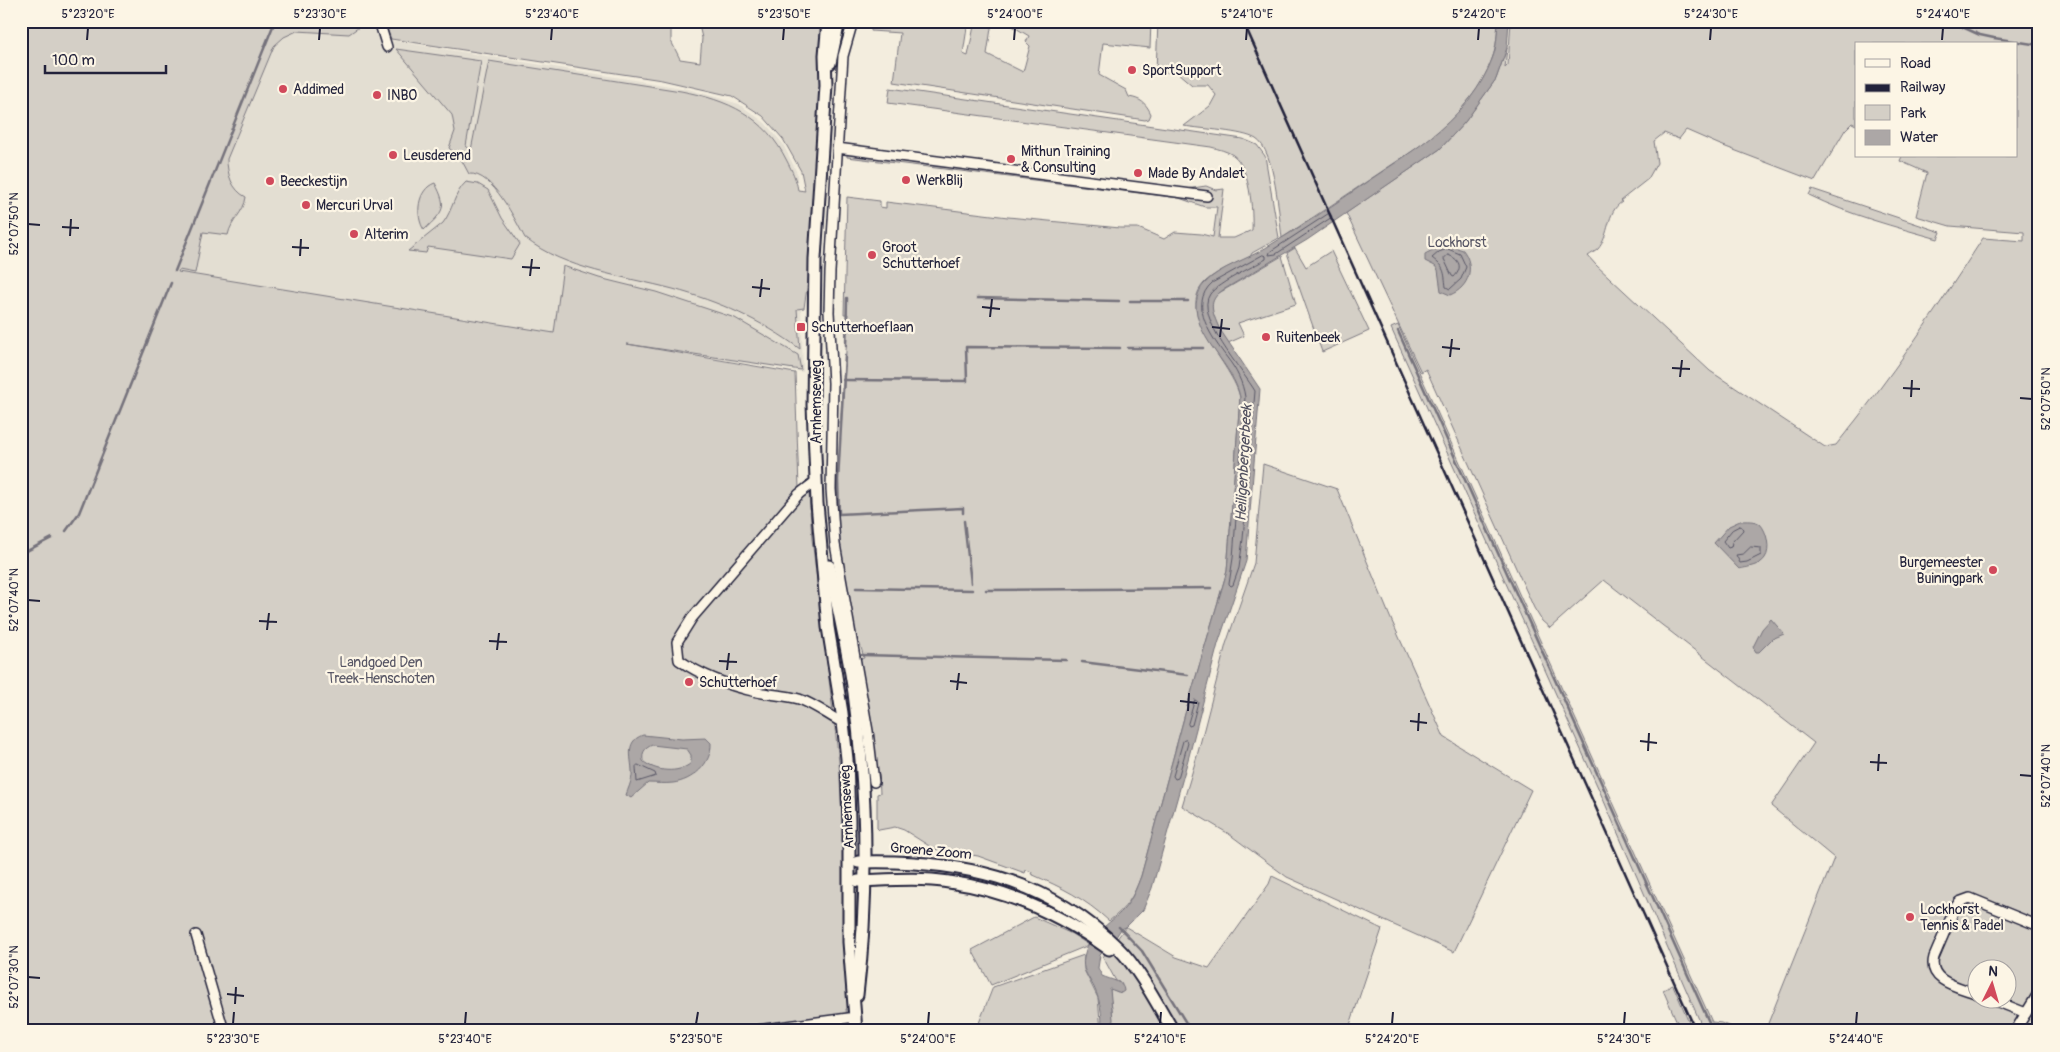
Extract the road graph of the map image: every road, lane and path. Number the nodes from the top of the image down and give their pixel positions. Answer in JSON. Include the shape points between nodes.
{"nodes":[{"id":1,"x":379,"y":21,"type":"edge"},
{"id":2,"x":828,"y":21,"type":"edge"},
{"id":3,"x":840,"y":21,"type":"edge"},
{"id":4,"x":853,"y":21,"type":"edge"},
{"id":5,"x":386,"y":47,"type":"dead end"},
{"id":6,"x":826,"y":85,"type":"junction"},
{"id":7,"x":837,"y":148,"type":"junction"},
{"id":8,"x":1207,"y":196,"type":"dead end"},
{"id":9,"x":816,"y":481,"type":"junction"},
{"id":10,"x":818,"y":514,"type":"junction"},
{"id":11,"x":843,"y":723,"type":"junction"},
{"id":12,"x":874,"y":782,"type":"dead end"},
{"id":13,"x":865,"y":862,"type":"junction"},
{"id":14,"x":849,"y":863,"type":"junction"},
{"id":15,"x":849,"y":881,"type":"junction"},
{"id":16,"x":864,"y":881,"type":"junction"},
{"id":17,"x":1080,"y":922,"type":"junction"},
{"id":18,"x":2039,"y":926,"type":"edge"},
{"id":19,"x":196,"y":935,"type":"dead end"},
{"id":20,"x":1968,"y":990,"type":"edge"},
{"id":21,"x":2039,"y":992,"type":"edge"},
{"id":22,"x":2017,"y":1010,"type":"edge"},
{"id":23,"x":856,"y":1014,"type":"junction"},
{"id":24,"x":2026,"y":1014,"type":"junction"},
{"id":25,"x":224,"y":1031,"type":"edge"},
{"id":26,"x":749,"y":1031,"type":"edge"},
{"id":27,"x":856,"y":1031,"type":"edge"},
{"id":28,"x":1173,"y":1031,"type":"edge"},
{"id":29,"x":2015,"y":1031,"type":"edge"}],
"edges":[{"from":1,"to":5,"type":"street"},
{"from":2,"to":6,"type":"main road","name":"Arnhemseweg"},
{"from":3,"to":6,"type":"main road","name":"Arnhemseweg"},
{"from":4,"to":7,"type":"street","name":"Arnhemseweg","via":[[843,56]]},
{"from":6,"to":9,"type":"main road","name":"Arnhemseweg","via":[[815,259]]},
{"from":7,"to":8,"type":"street"},
{"from":7,"to":12,"type":"street","name":"Arnhemseweg","via":[[829,291],[834,544],[868,731]]},
{"from":9,"to":10,"type":"main road","name":"Arnhemseweg"},
{"from":9,"to":11,"type":"street","via":[[799,494],[692,618],[677,642],[679,660],[694,670],[732,685],[797,699]]},
{"from":10,"to":11,"type":"main road","name":"Arnhemseweg","via":[[828,627]]},
{"from":10,"to":13,"type":"main road","name":"Arnhemseweg","via":[[854,692],[864,794]]},
{"from":11,"to":14,"type":"main road","name":"Arnhemseweg"},
{"from":13,"to":14,"type":"main road","name":"Groene Zoom"},
{"from":13,"to":16,"type":"main road","name":"Arnhemseweg"},
{"from":13,"to":17,"type":"main road","name":"Groene Zoom","via":[[932,864],[978,870],[1035,890]]},
{"from":14,"to":15,"type":"main road","name":"Arnhemseweg"},
{"from":15,"to":16,"type":"main road","name":"Groene Zoom"},
{"from":15,"to":23,"type":"main road","name":"Arnhemseweg","via":[[849,942]]},
{"from":16,"to":17,"type":"main road","name":"Groene Zoom","via":[[916,879],[949,882],[985,890]]},
{"from":16,"to":23,"type":"main road","name":"Arnhemseweg"},
{"from":17,"to":28,"type":"main road","name":"Groene Zoom","via":[[1131,964]]},
{"from":18,"to":20,"type":"street","via":[[1970,898],[1959,902],[1941,939],[1933,966],[1934,972],[1943,980]]},
{"from":19,"to":25,"type":"street"},
{"from":21,"to":24,"type":"street"},
{"from":22,"to":24,"type":"street"},
{"from":23,"to":26,"type":"street"},
{"from":23,"to":27,"type":"main road","name":"Arnhemseweg"},
{"from":24,"to":29,"type":"street"}]}
